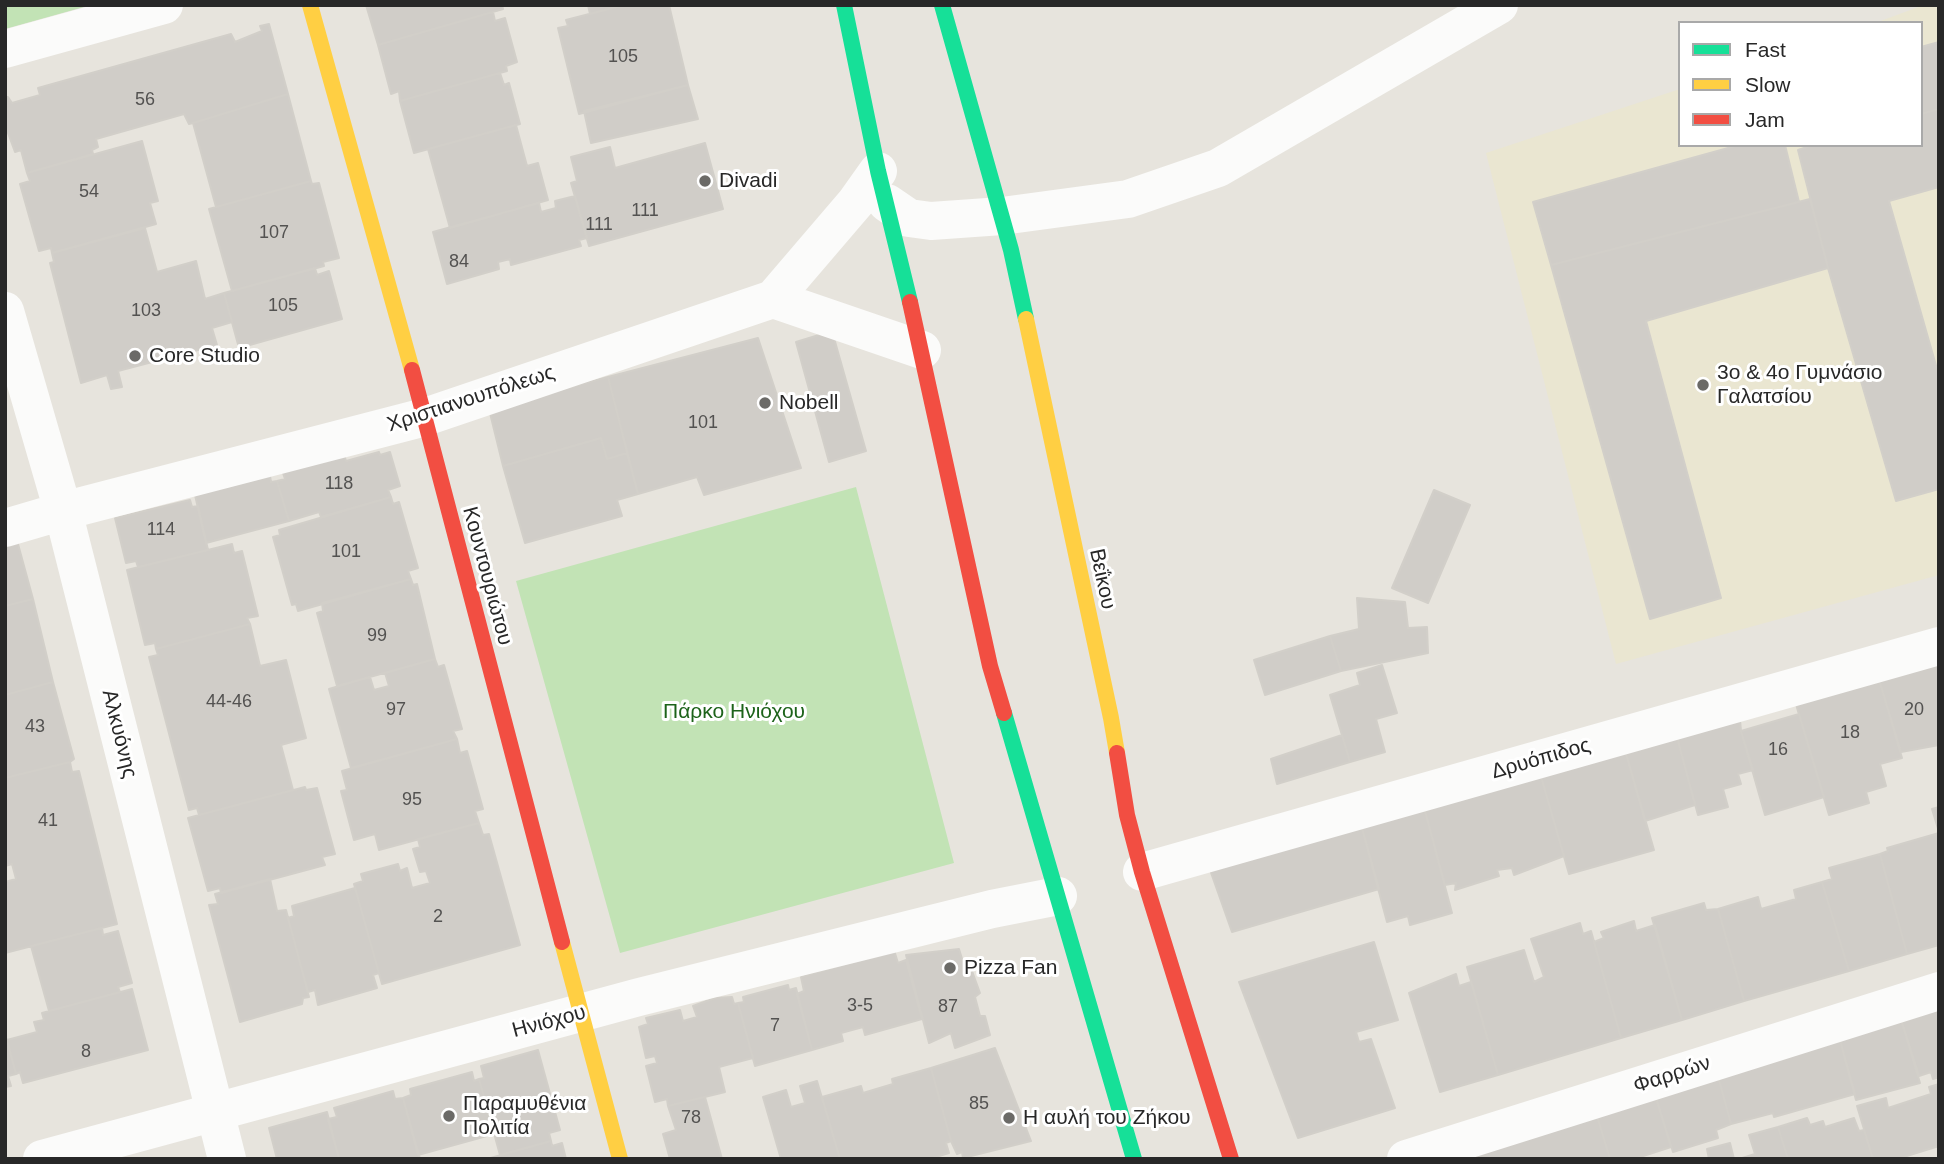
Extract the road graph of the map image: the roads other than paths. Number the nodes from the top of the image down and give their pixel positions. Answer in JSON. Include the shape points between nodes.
{"nodes":[{"id":1,"x":164,"y":5,"type":"edge"},
{"id":2,"x":310,"y":5,"type":"edge"},
{"id":3,"x":844,"y":5,"type":"edge"},
{"id":4,"x":942,"y":5,"type":"edge"},
{"id":5,"x":1499,"y":5,"type":"edge"},
{"id":6,"x":5,"y":49,"type":"edge"},
{"id":7,"x":882,"y":187,"type":"junction"},
{"id":8,"x":1002,"y":216,"type":"junction"},
{"id":9,"x":773,"y":299,"type":"junction"},
{"id":10,"x":5,"y":311,"type":"edge"},
{"id":11,"x":922,"y":350,"type":"junction"},
{"id":12,"x":425,"y":417,"type":"junction"},
{"id":13,"x":63,"y":511,"type":"junction"},
{"id":14,"x":5,"y":528,"type":"edge"},
{"id":15,"x":1939,"y":646,"type":"edge"},
{"id":16,"x":1142,"y":872,"type":"junction"},
{"id":17,"x":1058,"y":896,"type":"junction"},
{"id":18,"x":1939,"y":991,"type":"edge"},
{"id":19,"x":581,"y":1014,"type":"junction"},
{"id":20,"x":214,"y":1111,"type":"junction"},
{"id":21,"x":42,"y":1159,"type":"edge"},
{"id":22,"x":227,"y":1159,"type":"edge"},
{"id":23,"x":621,"y":1159,"type":"edge"},
{"id":24,"x":1134,"y":1159,"type":"edge"},
{"id":25,"x":1231,"y":1159,"type":"edge"},
{"id":26,"x":1406,"y":1159,"type":"edge"}],
"edges":[{"from":1,"to":6,"type":"street"},
{"from":2,"to":12,"type":"main road","name":"Κουντουριώτου"},
{"from":3,"to":7,"type":"main road"},
{"from":4,"to":8,"type":"main road","name":"Βεΐκου"},
{"from":5,"to":8,"type":"street","via":[[1218,168],[1128,200]]},
{"from":7,"to":8,"type":"street","via":[[909,218]]},
{"from":7,"to":9,"type":"street","via":[[856,202]]},
{"from":7,"to":11,"type":"main road"},
{"from":8,"to":16,"type":"main road","name":"Βεΐκου"},
{"from":9,"to":11,"type":"street"},
{"from":9,"to":12,"type":"street","name":"Χριστιανουπόλεως"},
{"from":10,"to":13,"type":"street","name":"Αλκυόνης"},
{"from":11,"to":17,"type":"main road","via":[[990,666]]},
{"from":12,"to":13,"type":"street","name":"Χριστιανουπόλεως"},
{"from":12,"to":19,"type":"main road","name":"Κουντουριώτου"},
{"from":13,"to":14,"type":"street","name":"Χριστιανουπόλεως"},
{"from":13,"to":20,"type":"street","name":"Αλκυόνης"},
{"from":15,"to":16,"type":"street","name":"Δρυόπιδος"},
{"from":16,"to":25,"type":"main road","name":"Βεΐκου"},
{"from":17,"to":19,"type":"street","name":"Ηνιόχου"},
{"from":17,"to":24,"type":"main road"},
{"from":18,"to":26,"type":"street","name":"Φαρρών"},
{"from":19,"to":20,"type":"street","name":"Ηνιόχου"},
{"from":19,"to":23,"type":"main road","name":"Κουντουριώτου"},
{"from":20,"to":21,"type":"street","name":"Ηνιόχου"},
{"from":20,"to":22,"type":"street","name":"Αλκυόνης"}]}
